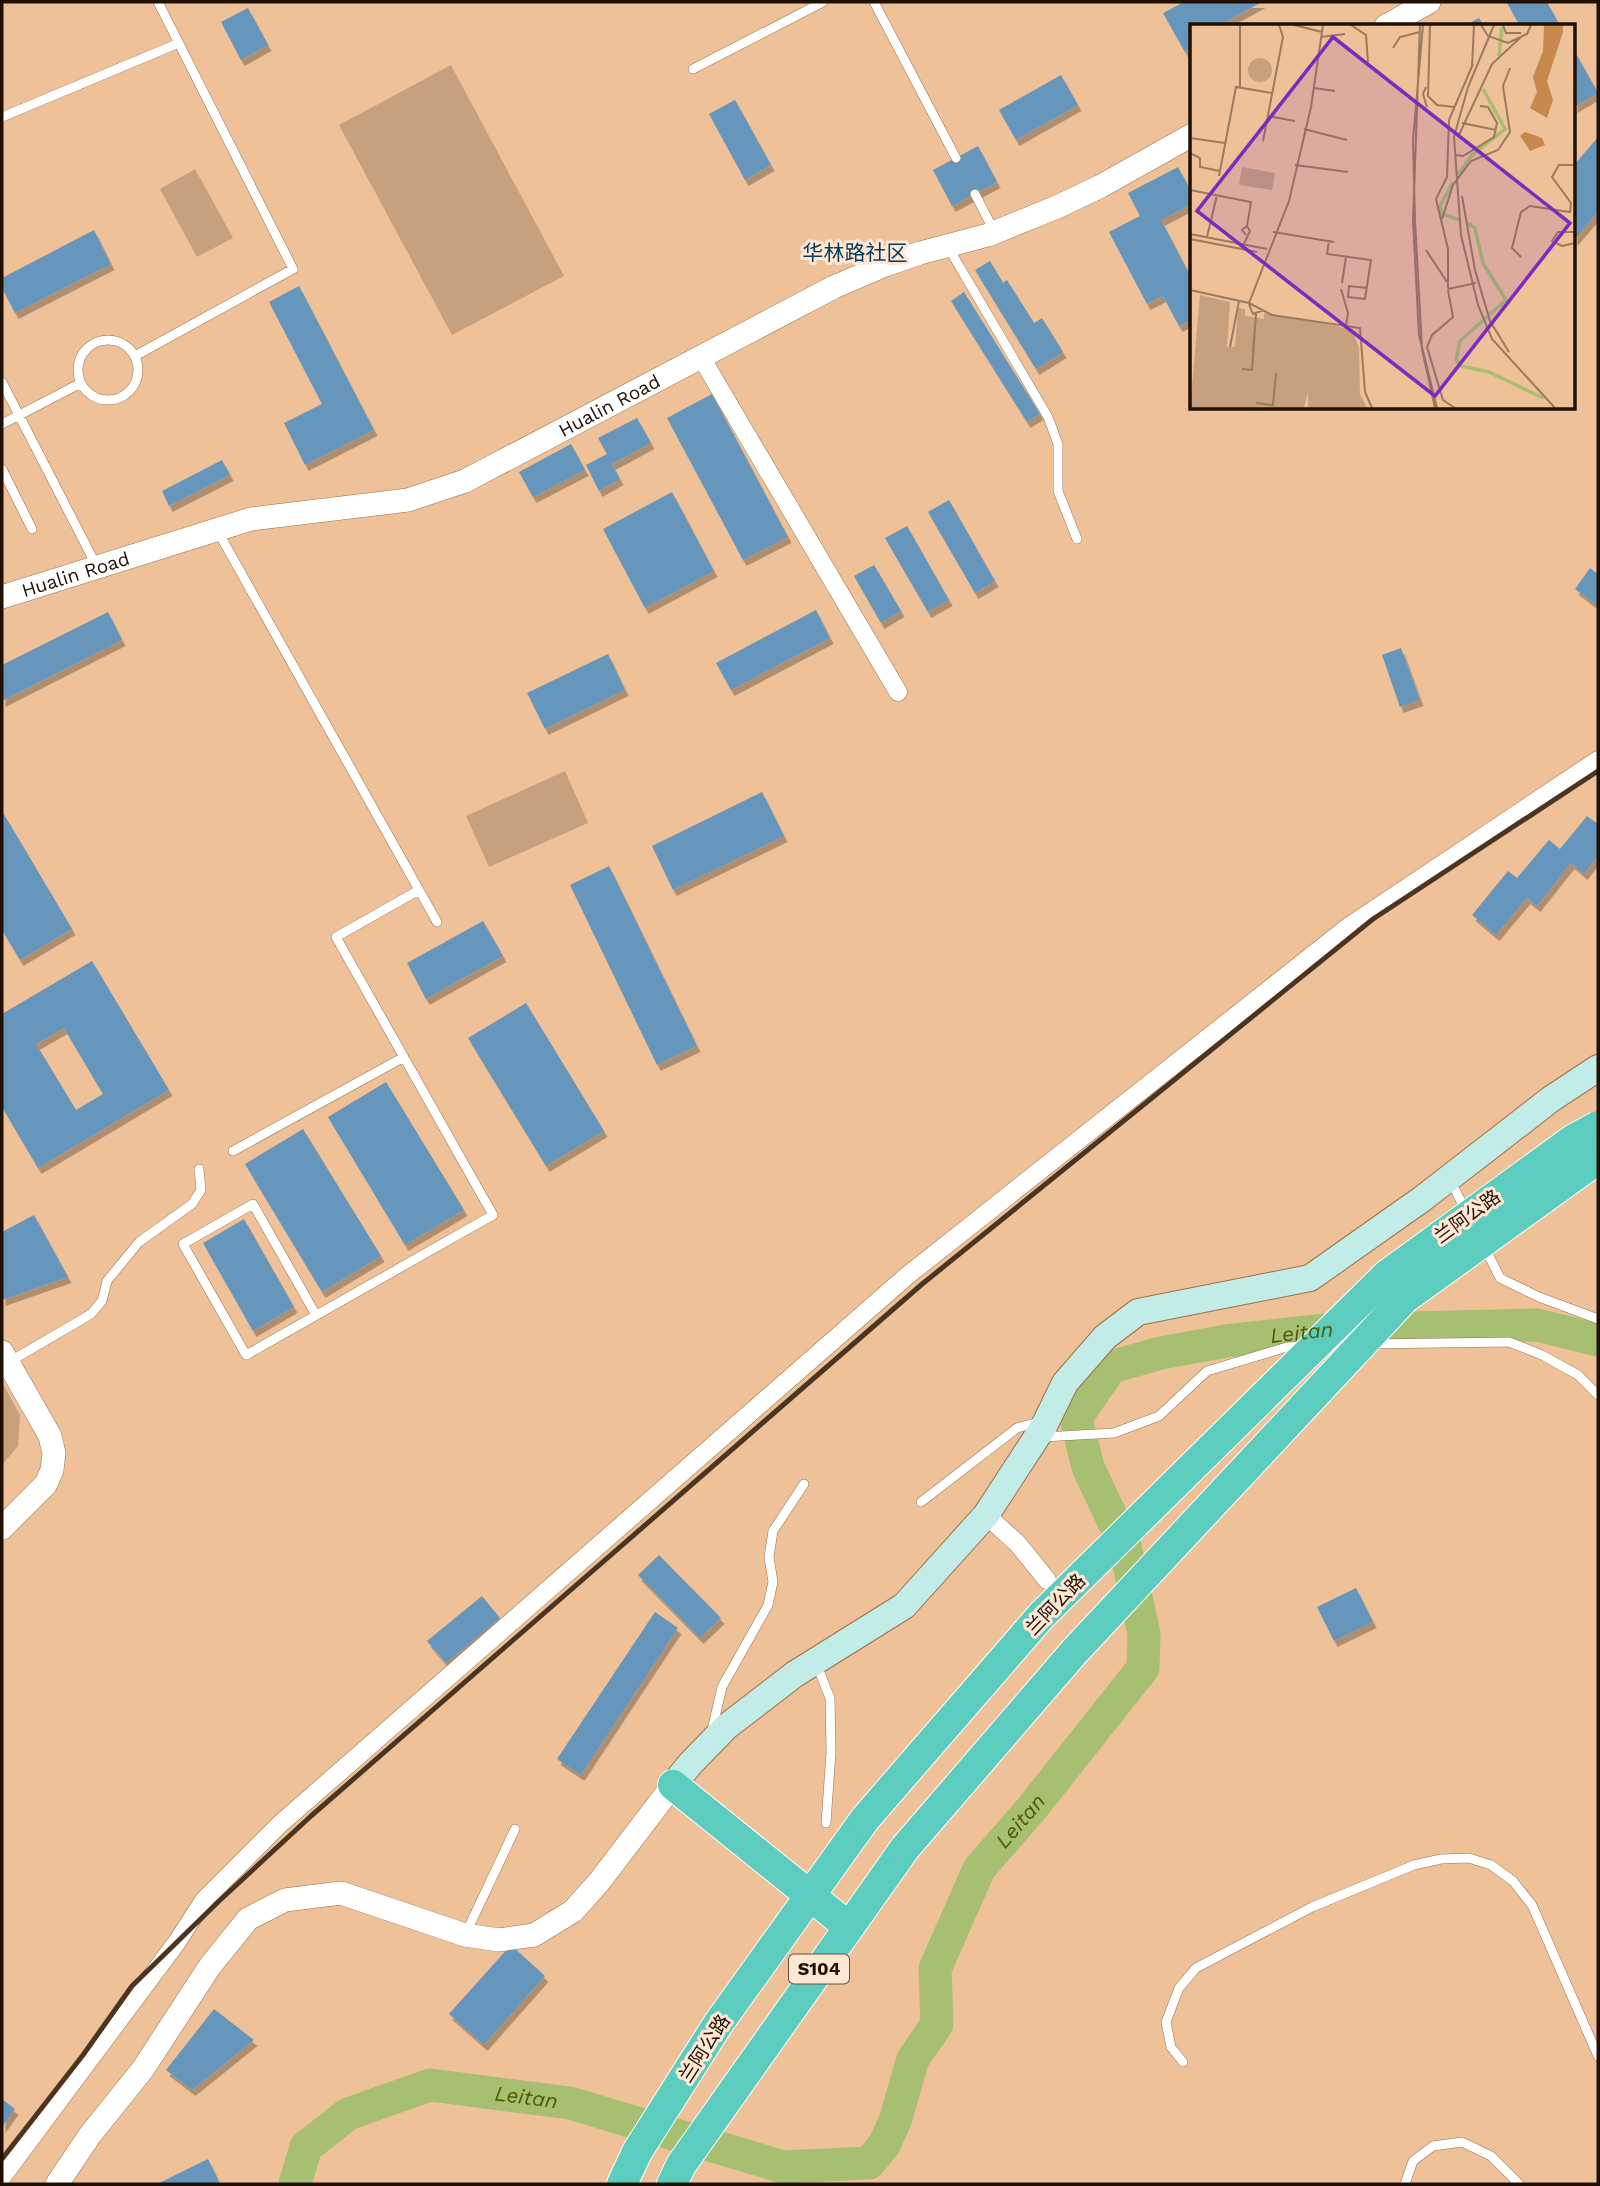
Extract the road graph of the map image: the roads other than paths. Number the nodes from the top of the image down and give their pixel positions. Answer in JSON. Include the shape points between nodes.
{"nodes":[{"id":1,"x":158,"y":2,"type":"edge"},
{"id":2,"x":822,"y":2,"type":"edge"},
{"id":3,"x":874,"y":2,"type":"edge"},
{"id":4,"x":1429,"y":2,"type":"edge"},
{"id":5,"x":1389,"y":24,"type":"edge"},
{"id":6,"x":179,"y":43,"type":"junction"},
{"id":7,"x":694,"y":69,"type":"dead end"},
{"id":8,"x":2,"y":117,"type":"edge"},
{"id":9,"x":1190,"y":136,"type":"edge"},
{"id":10,"x":956,"y":158,"type":"dead end"},
{"id":11,"x":975,"y":194,"type":"dead end"},
{"id":12,"x":995,"y":232,"type":"junction"},
{"id":13,"x":947,"y":246,"type":"junction"},
{"id":14,"x":135,"y":356,"type":"junction"},
{"id":15,"x":701,"y":357,"type":"junction"},
{"id":16,"x":2,"y":382,"type":"edge"},
{"id":17,"x":80,"y":383,"type":"junction"},
{"id":18,"x":18,"y":414,"type":"junction"},
{"id":19,"x":2,"y":424,"type":"edge"},
{"id":20,"x":2,"y":469,"type":"edge"},
{"id":21,"x":32,"y":529,"type":"dead end"},
{"id":22,"x":217,"y":529,"type":"junction"},
{"id":23,"x":1077,"y":539,"type":"dead end"},
{"id":24,"x":97,"y":567,"type":"junction"},
{"id":25,"x":2,"y":597,"type":"edge"},
{"id":26,"x":898,"y":692,"type":"dead end"},
{"id":27,"x":1598,"y":760,"type":"edge"},
{"id":28,"x":419,"y":890,"type":"junction"},
{"id":29,"x":437,"y":922,"type":"dead end"},
{"id":30,"x":404,"y":1057,"type":"junction"},
{"id":31,"x":1598,"y":1068,"type":"edge"},
{"id":32,"x":1598,"y":1126,"type":"edge"},
{"id":33,"x":233,"y":1152,"type":"dead end"},
{"id":34,"x":1596,"y":1161,"type":"edge"},
{"id":35,"x":199,"y":1169,"type":"dead end"},
{"id":36,"x":1449,"y":1177,"type":"junction"},
{"id":37,"x":1472,"y":1222,"type":"dead end"},
{"id":38,"x":1477,"y":1233,"type":"dead end"},
{"id":39,"x":316,"y":1315,"type":"junction"},
{"id":40,"x":1598,"y":1319,"type":"edge"},
{"id":41,"x":1349,"y":1345,"type":"dead end"},
{"id":42,"x":1324,"y":1346,"type":"dead end"},
{"id":43,"x":5,"y":1358,"type":"edge"},
{"id":44,"x":1598,"y":1395,"type":"edge"},
{"id":45,"x":1042,"y":1428,"type":"junction"},
{"id":46,"x":804,"y":1484,"type":"dead end"},
{"id":47,"x":921,"y":1502,"type":"dead end"},
{"id":48,"x":986,"y":1515,"type":"junction"},
{"id":49,"x":2,"y":1528,"type":"edge"},
{"id":50,"x":1047,"y":1580,"type":"dead end"},
{"id":51,"x":816,"y":1661,"type":"junction"},
{"id":52,"x":709,"y":1745,"type":"junction"},
{"id":53,"x":673,"y":1786,"type":"junction"},
{"id":54,"x":826,"y":1823,"type":"dead end"},
{"id":55,"x":515,"y":1829,"type":"dead end"},
{"id":56,"x":810,"y":1897,"type":"junction"},
{"id":57,"x":849,"y":1927,"type":"junction"},
{"id":58,"x":465,"y":1935,"type":"junction"},
{"id":59,"x":1598,"y":2056,"type":"edge"},
{"id":60,"x":1183,"y":2062,"type":"dead end"},
{"id":61,"x":2,"y":2177,"type":"edge"},
{"id":62,"x":57,"y":2184,"type":"edge"},
{"id":63,"x":622,"y":2184,"type":"edge"},
{"id":64,"x":672,"y":2184,"type":"edge"},
{"id":65,"x":1405,"y":2184,"type":"edge"},
{"id":66,"x":1519,"y":2184,"type":"edge"}],
"edges":[{"from":1,"to":6,"type":"lane"},
{"from":2,"to":7,"type":"lane"},
{"from":3,"to":10,"type":"lane"},
{"from":4,"to":5,"type":"street"},
{"from":6,"to":8,"type":"lane"},
{"from":6,"to":14,"type":"lane","via":[[293,269]]},
{"from":9,"to":12,"type":"street","name":"Hualin Road","via":[[1101,186]]},
{"from":11,"to":12,"type":"lane"},
{"from":12,"to":13,"type":"street","name":"Hualin Road"},
{"from":13,"to":15,"type":"street","name":"Hualin Road","via":[[884,265],[834,287]]},
{"from":13,"to":23,"type":"lane","via":[[1048,417],[1058,444],[1058,491]]},
{"from":14,"to":17,"type":"lane","via":[[117,341],[94,342],[79,360]]},
{"from":14,"to":17,"type":"lane","via":[[137,379],[122,397],[99,399]]},
{"from":15,"to":22,"type":"street","name":"Hualin Road","via":[[435,493],[382,504],[263,516]]},
{"from":15,"to":26,"type":"street"},
{"from":16,"to":18,"type":"lane"},
{"from":17,"to":18,"type":"lane"},
{"from":18,"to":19,"type":"lane"},
{"from":18,"to":24,"type":"lane"},
{"from":20,"to":21,"type":"lane"},
{"from":22,"to":24,"type":"street","name":"Hualin Road"},
{"from":22,"to":28,"type":"lane"},
{"from":24,"to":25,"type":"street","name":"Hualin Road"},
{"from":27,"to":61,"type":"street","via":[[1348,927],[908,1275],[280,1824],[204,1900]]},
{"from":28,"to":29,"type":"lane"},
{"from":28,"to":30,"type":"lane","via":[[336,937]]},
{"from":30,"to":33,"type":"lane"},
{"from":30,"to":39,"type":"lane","via":[[493,1215]]},
{"from":31,"to":36,"type":"main road"},
{"from":32,"to":56,"type":"highway","name":"兰阿公路","number":"S104","bridge":true,"via":[[1387,1275],[1041,1616],[865,1819]]},
{"from":34,"to":57,"type":"highway","name":"兰阿公路","number":"S104","bridge":true,"via":[[1405,1298],[1074,1652],[905,1848]]},
{"from":35,"to":43,"type":"lane","via":[[201,1190],[191,1204],[139,1242],[107,1281],[102,1301],[91,1314]]},
{"from":36,"to":37,"type":"lane"},
{"from":36,"to":45,"type":"main road","via":[[1310,1278],[1138,1312],[1105,1337],[1065,1383]]},
{"from":38,"to":40,"type":"lane","via":[[1500,1278]]},
{"from":39,"to":39,"type":"lane","via":[[246,1354],[183,1244],[253,1204]]},
{"from":41,"to":44,"type":"lane","via":[[1509,1342],[1578,1375]]},
{"from":42,"to":45,"type":"lane","via":[[1287,1347],[1207,1371],[1158,1416],[1114,1433],[1070,1435]]},
{"from":43,"to":49,"type":"street","via":[[50,1436],[54,1453],[46,1484]]},
{"from":45,"to":47,"type":"lane","via":[[1017,1428]]},
{"from":45,"to":48,"type":"main road"},
{"from":46,"to":52,"type":"lane","via":[[773,1531],[768,1605],[722,1687]]},
{"from":48,"to":50,"type":"street"},
{"from":48,"to":51,"type":"main road","via":[[904,1605]]},
{"from":51,"to":52,"type":"main road","via":[[726,1727]]},
{"from":51,"to":54,"type":"lane","via":[[830,1698]]},
{"from":52,"to":53,"type":"main road"},
{"from":53,"to":56,"type":"highway"},
{"from":53,"to":58,"type":"street","via":[[573,1911],[534,1935],[499,1940]]},
{"from":55,"to":58,"type":"lane"},
{"from":56,"to":57,"type":"highway"},
{"from":56,"to":63,"type":"highway","name":"兰阿公路","number":"S104","via":[[718,2024],[637,2152]]},
{"from":57,"to":64,"type":"highway","name":"兰阿公路","number":"S104"},
{"from":58,"to":62,"type":"street","via":[[341,1893],[285,1900],[248,1919]]},
{"from":59,"to":60,"type":"lane","via":[[1532,1905],[1513,1881],[1492,1865],[1469,1858],[1414,1865],[1312,1907],[1196,1968],[1179,1988],[1166,2022],[1171,2046]]},
{"from":65,"to":66,"type":"lane","via":[[1413,2161],[1433,2146],[1462,2142],[1491,2155]]}]}
